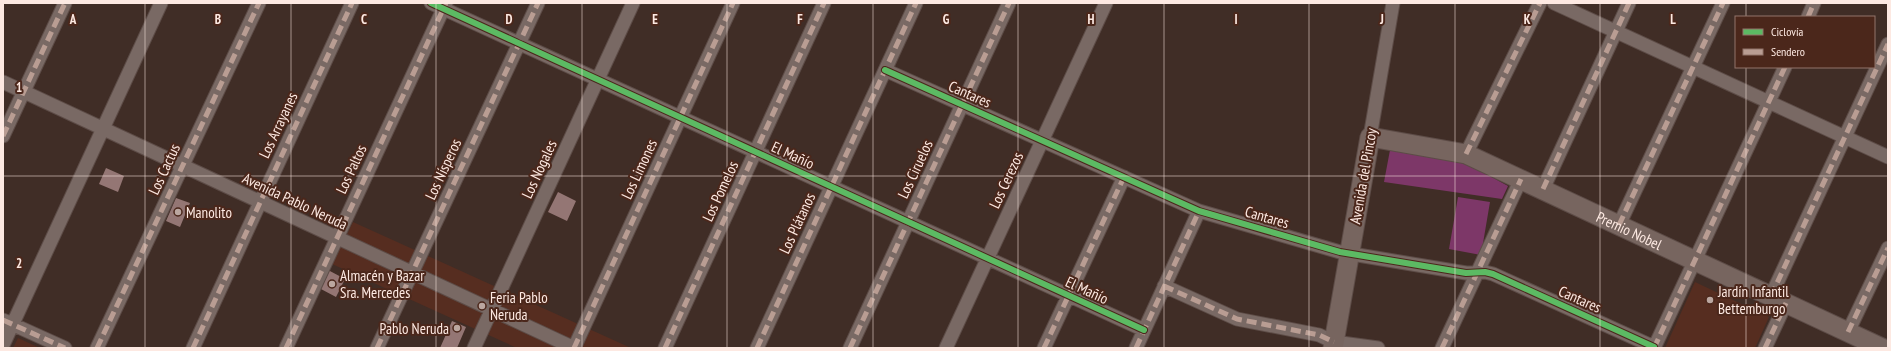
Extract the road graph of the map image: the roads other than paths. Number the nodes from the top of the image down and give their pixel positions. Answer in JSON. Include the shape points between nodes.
{"nodes":[{"id":1,"x":64,"y":3,"type":"edge"},
{"id":2,"x":162,"y":3,"type":"edge"},
{"id":3,"x":259,"y":3,"type":"edge"},
{"id":4,"x":352,"y":3,"type":"edge"},
{"id":5,"x":431,"y":3,"type":"edge"},
{"id":6,"x":538,"y":3,"type":"edge"},
{"id":7,"x":633,"y":3,"type":"edge"},
{"id":8,"x":733,"y":3,"type":"edge"},
{"id":9,"x":824,"y":3,"type":"edge"},
{"id":10,"x":916,"y":3,"type":"edge"},
{"id":11,"x":1008,"y":3,"type":"edge"},
{"id":12,"x":1106,"y":3,"type":"edge"},
{"id":13,"x":1393,"y":3,"type":"edge"},
{"id":14,"x":1540,"y":3,"type":"edge"},
{"id":15,"x":1554,"y":3,"type":"edge"},
{"id":16,"x":1629,"y":3,"type":"edge"},
{"id":17,"x":1723,"y":3,"type":"edge"},
{"id":18,"x":1814,"y":3,"type":"edge"},
{"id":19,"x":444,"y":6,"type":"edge"},
{"id":20,"x":1808,"y":16,"type":"edge"},
{"id":21,"x":1616,"y":32,"type":"junction"},
{"id":22,"x":519,"y":43,"type":"junction"},
{"id":23,"x":1888,"y":44,"type":"edge"},
{"id":24,"x":1693,"y":67,"type":"junction"},
{"id":25,"x":1785,"y":68,"type":"edge"},
{"id":26,"x":885,"y":70,"type":"junction"},
{"id":27,"x":598,"y":80,"type":"junction"},
{"id":28,"x":3,"y":82,"type":"edge"},
{"id":29,"x":23,"y":92,"type":"junction"},
{"id":30,"x":1768,"y":102,"type":"junction"},
{"id":31,"x":962,"y":104,"type":"junction"},
{"id":32,"x":680,"y":118,"type":"junction"},
{"id":33,"x":103,"y":129,"type":"junction"},
{"id":34,"x":3,"y":136,"type":"edge"},
{"id":35,"x":1370,"y":137,"type":"junction"},
{"id":36,"x":1845,"y":137,"type":"junction"},
{"id":37,"x":1042,"y":140,"type":"junction"},
{"id":38,"x":755,"y":152,"type":"junction"},
{"id":39,"x":1466,"y":154,"type":"junction"},
{"id":40,"x":1888,"y":157,"type":"edge"},
{"id":41,"x":183,"y":166,"type":"junction"},
{"id":42,"x":1124,"y":177,"type":"junction"},
{"id":43,"x":1521,"y":179,"type":"junction"},
{"id":44,"x":831,"y":187,"type":"junction"},
{"id":45,"x":1543,"y":190,"type":"junction"},
{"id":46,"x":260,"y":202,"type":"junction"},
{"id":47,"x":1199,"y":211,"type":"junction"},
{"id":48,"x":908,"y":222,"type":"junction"},
{"id":49,"x":1619,"y":225,"type":"junction"},
{"id":50,"x":337,"y":238,"type":"junction"},
{"id":51,"x":1888,"y":248,"type":"edge"},
{"id":52,"x":1350,"y":254,"type":"junction"},
{"id":53,"x":988,"y":259,"type":"junction"},
{"id":54,"x":1695,"y":260,"type":"junction"},
{"id":55,"x":1478,"y":272,"type":"junction"},
{"id":56,"x":412,"y":273,"type":"junction"},
{"id":57,"x":1164,"y":286,"type":"junction"},
{"id":58,"x":1069,"y":296,"type":"junction"},
{"id":59,"x":1779,"y":300,"type":"junction"},
{"id":60,"x":492,"y":310,"type":"junction"},
{"id":61,"x":8,"y":322,"type":"edge"},
{"id":62,"x":1144,"y":330,"type":"junction"},
{"id":63,"x":1848,"y":332,"type":"junction"},
{"id":64,"x":3,"y":345,"type":"edge"},
{"id":65,"x":1334,"y":345,"type":"edge"},
{"id":66,"x":65,"y":348,"type":"edge"},
{"id":67,"x":97,"y":348,"type":"edge"},
{"id":68,"x":193,"y":348,"type":"edge"},
{"id":69,"x":286,"y":348,"type":"edge"},
{"id":70,"x":377,"y":348,"type":"edge"},
{"id":71,"x":474,"y":348,"type":"edge"},
{"id":72,"x":574,"y":348,"type":"edge"},
{"id":73,"x":665,"y":348,"type":"edge"},
{"id":74,"x":757,"y":348,"type":"edge"},
{"id":75,"x":850,"y":348,"type":"edge"},
{"id":76,"x":946,"y":348,"type":"edge"},
{"id":77,"x":1044,"y":348,"type":"edge"},
{"id":78,"x":1136,"y":348,"type":"edge"},
{"id":79,"x":1378,"y":348,"type":"edge"},
{"id":80,"x":1442,"y":348,"type":"edge"},
{"id":81,"x":1654,"y":348,"type":"edge"},
{"id":82,"x":1765,"y":348,"type":"edge"},
{"id":83,"x":1882,"y":348,"type":"edge"}],
"edges":[{"from":1,"to":29,"type":"street"},
{"from":2,"to":33,"type":"street"},
{"from":3,"to":41,"type":"street","name":"Los Cactus"},
{"from":4,"to":46,"type":"street","name":"Los Arrayanes"},
{"from":5,"to":19,"type":"street","name":"El Mañío"},
{"from":6,"to":22,"type":"street","name":"Los Nísperos"},
{"from":7,"to":27,"type":"street","name":"Los Nogales"},
{"from":8,"to":32,"type":"street","name":"Los Limones"},
{"from":9,"to":38,"type":"street","name":"Los Pomelos"},
{"from":10,"to":26,"type":"street","name":"Los Plátanos"},
{"from":11,"to":31,"type":"street","name":"Los Ciruelos"},
{"from":12,"to":37,"type":"street","name":"Los Cerezos"},
{"from":13,"to":35,"type":"street","name":"Avenida del Pincoy"},
{"from":14,"to":39,"type":"street"},
{"from":15,"to":21,"type":"street"},
{"from":16,"to":21,"type":"street"},
{"from":17,"to":24,"type":"street"},
{"from":18,"to":20,"type":"street"},
{"from":19,"to":22,"type":"street","name":"El Mañío"},
{"from":19,"to":50,"type":"street","name":"Los Paltos"},
{"from":21,"to":24,"type":"street"},
{"from":21,"to":45,"type":"street"},
{"from":22,"to":27,"type":"street","name":"El Mañío"},
{"from":22,"to":56,"type":"street","name":"Los Nísperos"},
{"from":23,"to":36,"type":"street"},
{"from":24,"to":30,"type":"street"},
{"from":24,"to":49,"type":"street"},
{"from":25,"to":30,"type":"street"},
{"from":26,"to":31,"type":"street","name":"Cantares"},
{"from":26,"to":44,"type":"street","name":"Los Plátanos"},
{"from":27,"to":32,"type":"street","name":"El Mañío"},
{"from":27,"to":60,"type":"street","name":"Los Nogales"},
{"from":28,"to":29,"type":"street","name":"Avenida Pablo Neruda"},
{"from":29,"to":33,"type":"street","name":"Avenida Pablo Neruda"},
{"from":29,"to":34,"type":"street"},
{"from":30,"to":36,"type":"street"},
{"from":30,"to":54,"type":"street"},
{"from":31,"to":37,"type":"street","name":"Cantares"},
{"from":31,"to":48,"type":"street","name":"Los Ciruelos"},
{"from":32,"to":38,"type":"street","name":"El Mañío"},
{"from":32,"to":72,"type":"street","name":"Los Limones"},
{"from":33,"to":41,"type":"street","name":"Avenida Pablo Neruda"},
{"from":33,"to":61,"type":"street"},
{"from":35,"to":39,"type":"street","name":"Premio Nobel"},
{"from":35,"to":52,"type":"street","name":"Avenida del Pincoy"},
{"from":36,"to":40,"type":"street"},
{"from":36,"to":59,"type":"street"},
{"from":37,"to":42,"type":"street","name":"Cantares"},
{"from":37,"to":53,"type":"street","name":"Los Cerezos"},
{"from":38,"to":44,"type":"street","name":"El Mañío"},
{"from":38,"to":73,"type":"street","name":"Los Pomelos"},
{"from":39,"to":43,"type":"street","name":"Premio Nobel"},
{"from":41,"to":46,"type":"street","name":"Avenida Pablo Neruda"},
{"from":41,"to":67,"type":"street","name":"Los Cactus"},
{"from":42,"to":47,"type":"street","name":"Cantares"},
{"from":42,"to":58,"type":"street"},
{"from":43,"to":45,"type":"street","name":"Premio Nobel"},
{"from":43,"to":55,"type":"street"},
{"from":44,"to":48,"type":"street","name":"El Mañío"},
{"from":44,"to":74,"type":"street","name":"Los Plátanos"},
{"from":45,"to":49,"type":"street","name":"Premio Nobel"},
{"from":46,"to":50,"type":"street","name":"Avenida Pablo Neruda"},
{"from":46,"to":68,"type":"street","name":"Los Arrayanes"},
{"from":47,"to":52,"type":"street","name":"Cantares"},
{"from":47,"to":57,"type":"street"},
{"from":48,"to":53,"type":"street","name":"El Mañío"},
{"from":48,"to":75,"type":"street","name":"Los Ciruelos"},
{"from":49,"to":54,"type":"street","name":"Premio Nobel"},
{"from":50,"to":56,"type":"street","name":"Avenida Pablo Neruda"},
{"from":50,"to":69,"type":"street","name":"Los Paltos"},
{"from":51,"to":63,"type":"street"},
{"from":52,"to":55,"type":"street","name":"Cantares","via":[[1466,273]]},
{"from":52,"to":65,"type":"street","name":"Avenida del Pincoy"},
{"from":53,"to":58,"type":"street","name":"El Mañío"},
{"from":53,"to":76,"type":"street","name":"Los Cerezos"},
{"from":54,"to":59,"type":"street","name":"Premio Nobel"},
{"from":54,"to":81,"type":"street"},
{"from":55,"to":80,"type":"street"},
{"from":55,"to":81,"type":"street","name":"Cantares","via":[[1493,274]]},
{"from":56,"to":60,"type":"street","name":"Avenida Pablo Neruda"},
{"from":56,"to":70,"type":"street","name":"Los Nísperos"},
{"from":57,"to":62,"type":"street"},
{"from":57,"to":65,"type":"street","via":[[1237,319],[1319,335]]},
{"from":58,"to":62,"type":"street","name":"El Mañío"},
{"from":58,"to":77,"type":"street"},
{"from":59,"to":63,"type":"street","name":"Premio Nobel"},
{"from":59,"to":82,"type":"street"},
{"from":60,"to":71,"type":"street","name":"Los Nogales"},
{"from":60,"to":72,"type":"street","name":"Avenida Pablo Neruda"},
{"from":61,"to":64,"type":"street"},
{"from":61,"to":66,"type":"street"},
{"from":62,"to":78,"type":"street"},
{"from":63,"to":83,"type":"street","name":"Premio Nobel"},
{"from":65,"to":79,"type":"street"}]}
